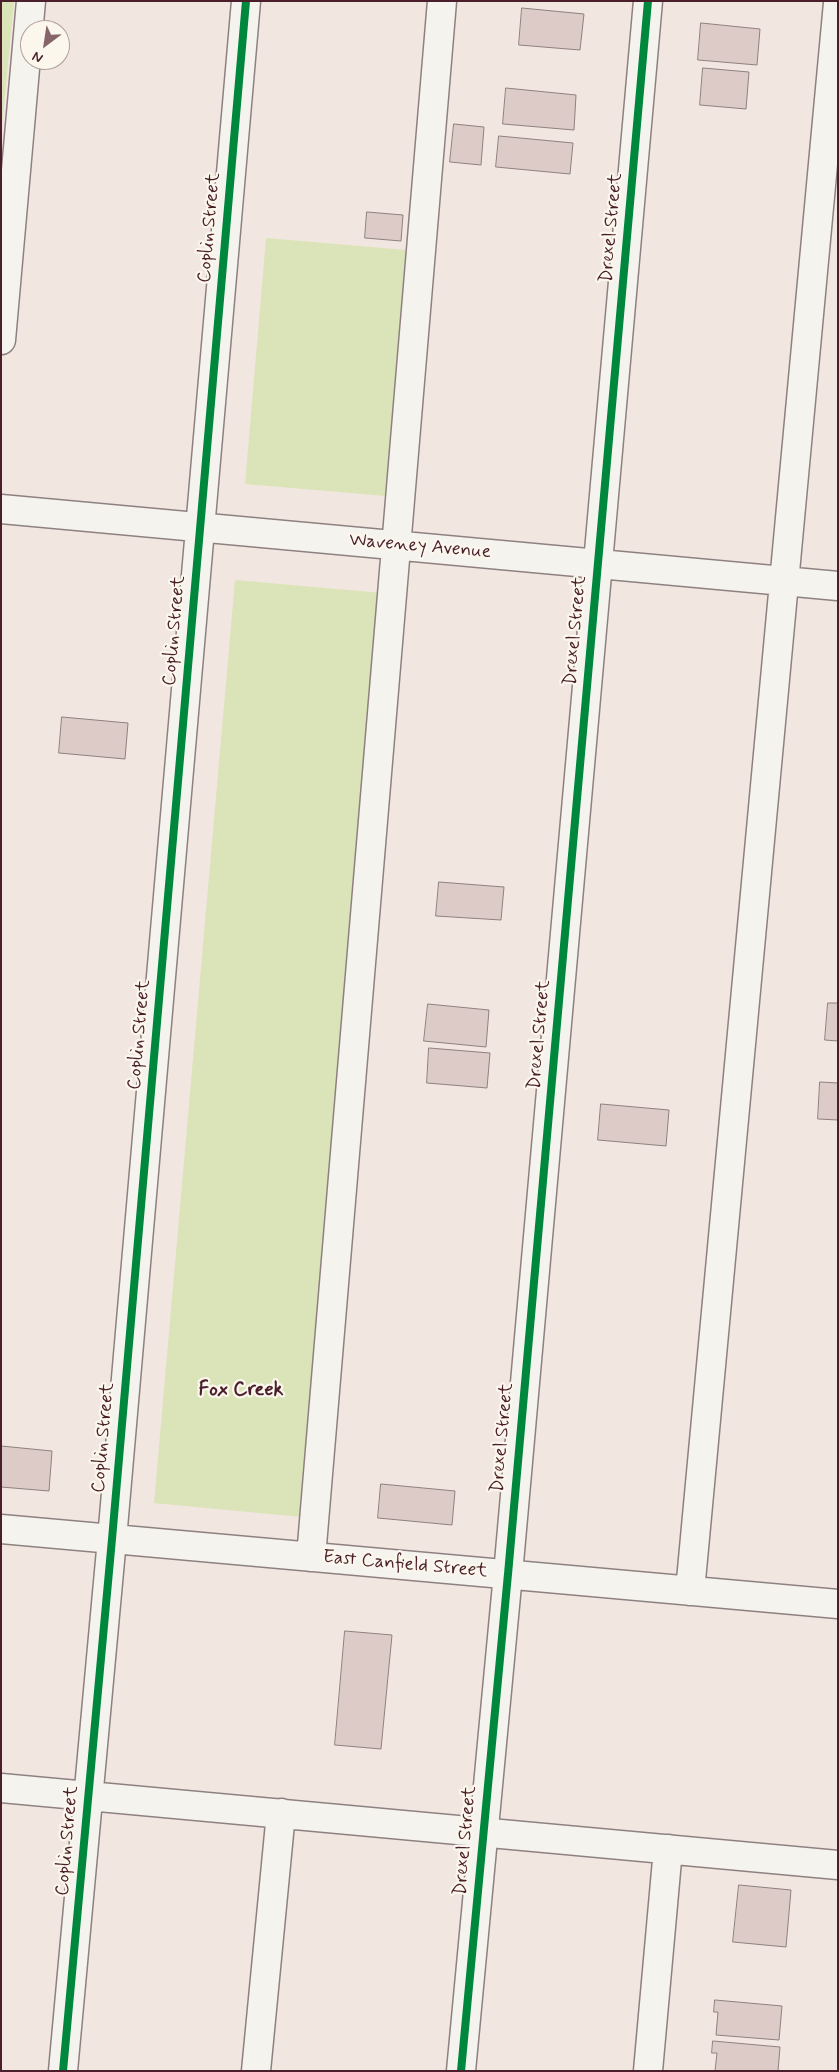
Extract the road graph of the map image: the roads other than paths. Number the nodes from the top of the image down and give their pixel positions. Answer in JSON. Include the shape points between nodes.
{"nodes":[{"id":1,"x":31,"y":1,"type":"edge"},
{"id":2,"x":246,"y":1,"type":"edge"},
{"id":3,"x":442,"y":1,"type":"edge"},
{"id":4,"x":648,"y":1,"type":"edge"},
{"id":5,"x":838,"y":3,"type":"edge"},
{"id":6,"x":1,"y":340,"type":"edge"},
{"id":7,"x":1,"y":509,"type":"edge"},
{"id":8,"x":201,"y":527,"type":"junction"},
{"id":9,"x":396,"y":545,"type":"junction"},
{"id":10,"x":598,"y":564,"type":"junction"},
{"id":11,"x":783,"y":581,"type":"junction"},
{"id":12,"x":838,"y":586,"type":"edge"},
{"id":13,"x":1,"y":1529,"type":"edge"},
{"id":14,"x":112,"y":1539,"type":"junction"},
{"id":15,"x":311,"y":1556,"type":"junction"},
{"id":16,"x":508,"y":1574,"type":"junction"},
{"id":17,"x":690,"y":1590,"type":"junction"},
{"id":18,"x":838,"y":1604,"type":"edge"},
{"id":19,"x":1,"y":1788,"type":"edge"},
{"id":20,"x":88,"y":1794,"type":"junction"},
{"id":21,"x":281,"y":1813,"type":"junction"},
{"id":22,"x":483,"y":1832,"type":"junction"},
{"id":23,"x":668,"y":1849,"type":"junction"},
{"id":24,"x":838,"y":1865,"type":"edge"},
{"id":25,"x":63,"y":2071,"type":"edge"},
{"id":26,"x":256,"y":2071,"type":"edge"},
{"id":27,"x":461,"y":2071,"type":"edge"},
{"id":28,"x":648,"y":2071,"type":"edge"}],
"edges":[{"from":1,"to":6,"type":"street"},
{"from":2,"to":8,"type":"street","name":"Coplin Street"},
{"from":3,"to":9,"type":"street"},
{"from":4,"to":10,"type":"street","name":"Drexel Street"},
{"from":5,"to":11,"type":"street"},
{"from":7,"to":8,"type":"street","name":"Waveney Avenue"},
{"from":8,"to":9,"type":"street","name":"Waveney Avenue"},
{"from":8,"to":14,"type":"street","name":"Coplin Street"},
{"from":9,"to":10,"type":"street","name":"Waveney Avenue"},
{"from":9,"to":15,"type":"street"},
{"from":10,"to":11,"type":"street","name":"Waveney Avenue"},
{"from":10,"to":16,"type":"street","name":"Drexel Street"},
{"from":11,"to":12,"type":"street","name":"Waveney Avenue"},
{"from":11,"to":17,"type":"street"},
{"from":13,"to":14,"type":"street","name":"East Canfield Street"},
{"from":14,"to":15,"type":"street","name":"East Canfield Street"},
{"from":14,"to":20,"type":"street","name":"Coplin Street"},
{"from":15,"to":16,"type":"street","name":"East Canfield Street"},
{"from":16,"to":17,"type":"street","name":"East Canfield Street"},
{"from":16,"to":22,"type":"street","name":"Drexel Street"},
{"from":17,"to":18,"type":"street","name":"East Canfield Street"},
{"from":19,"to":20,"type":"street"},
{"from":20,"to":21,"type":"street"},
{"from":20,"to":25,"type":"street","name":"Coplin Street"},
{"from":21,"to":22,"type":"street"},
{"from":21,"to":26,"type":"street"},
{"from":22,"to":23,"type":"street"},
{"from":22,"to":27,"type":"street","name":"Drexel Street"},
{"from":23,"to":24,"type":"street"},
{"from":23,"to":28,"type":"street"}]}
